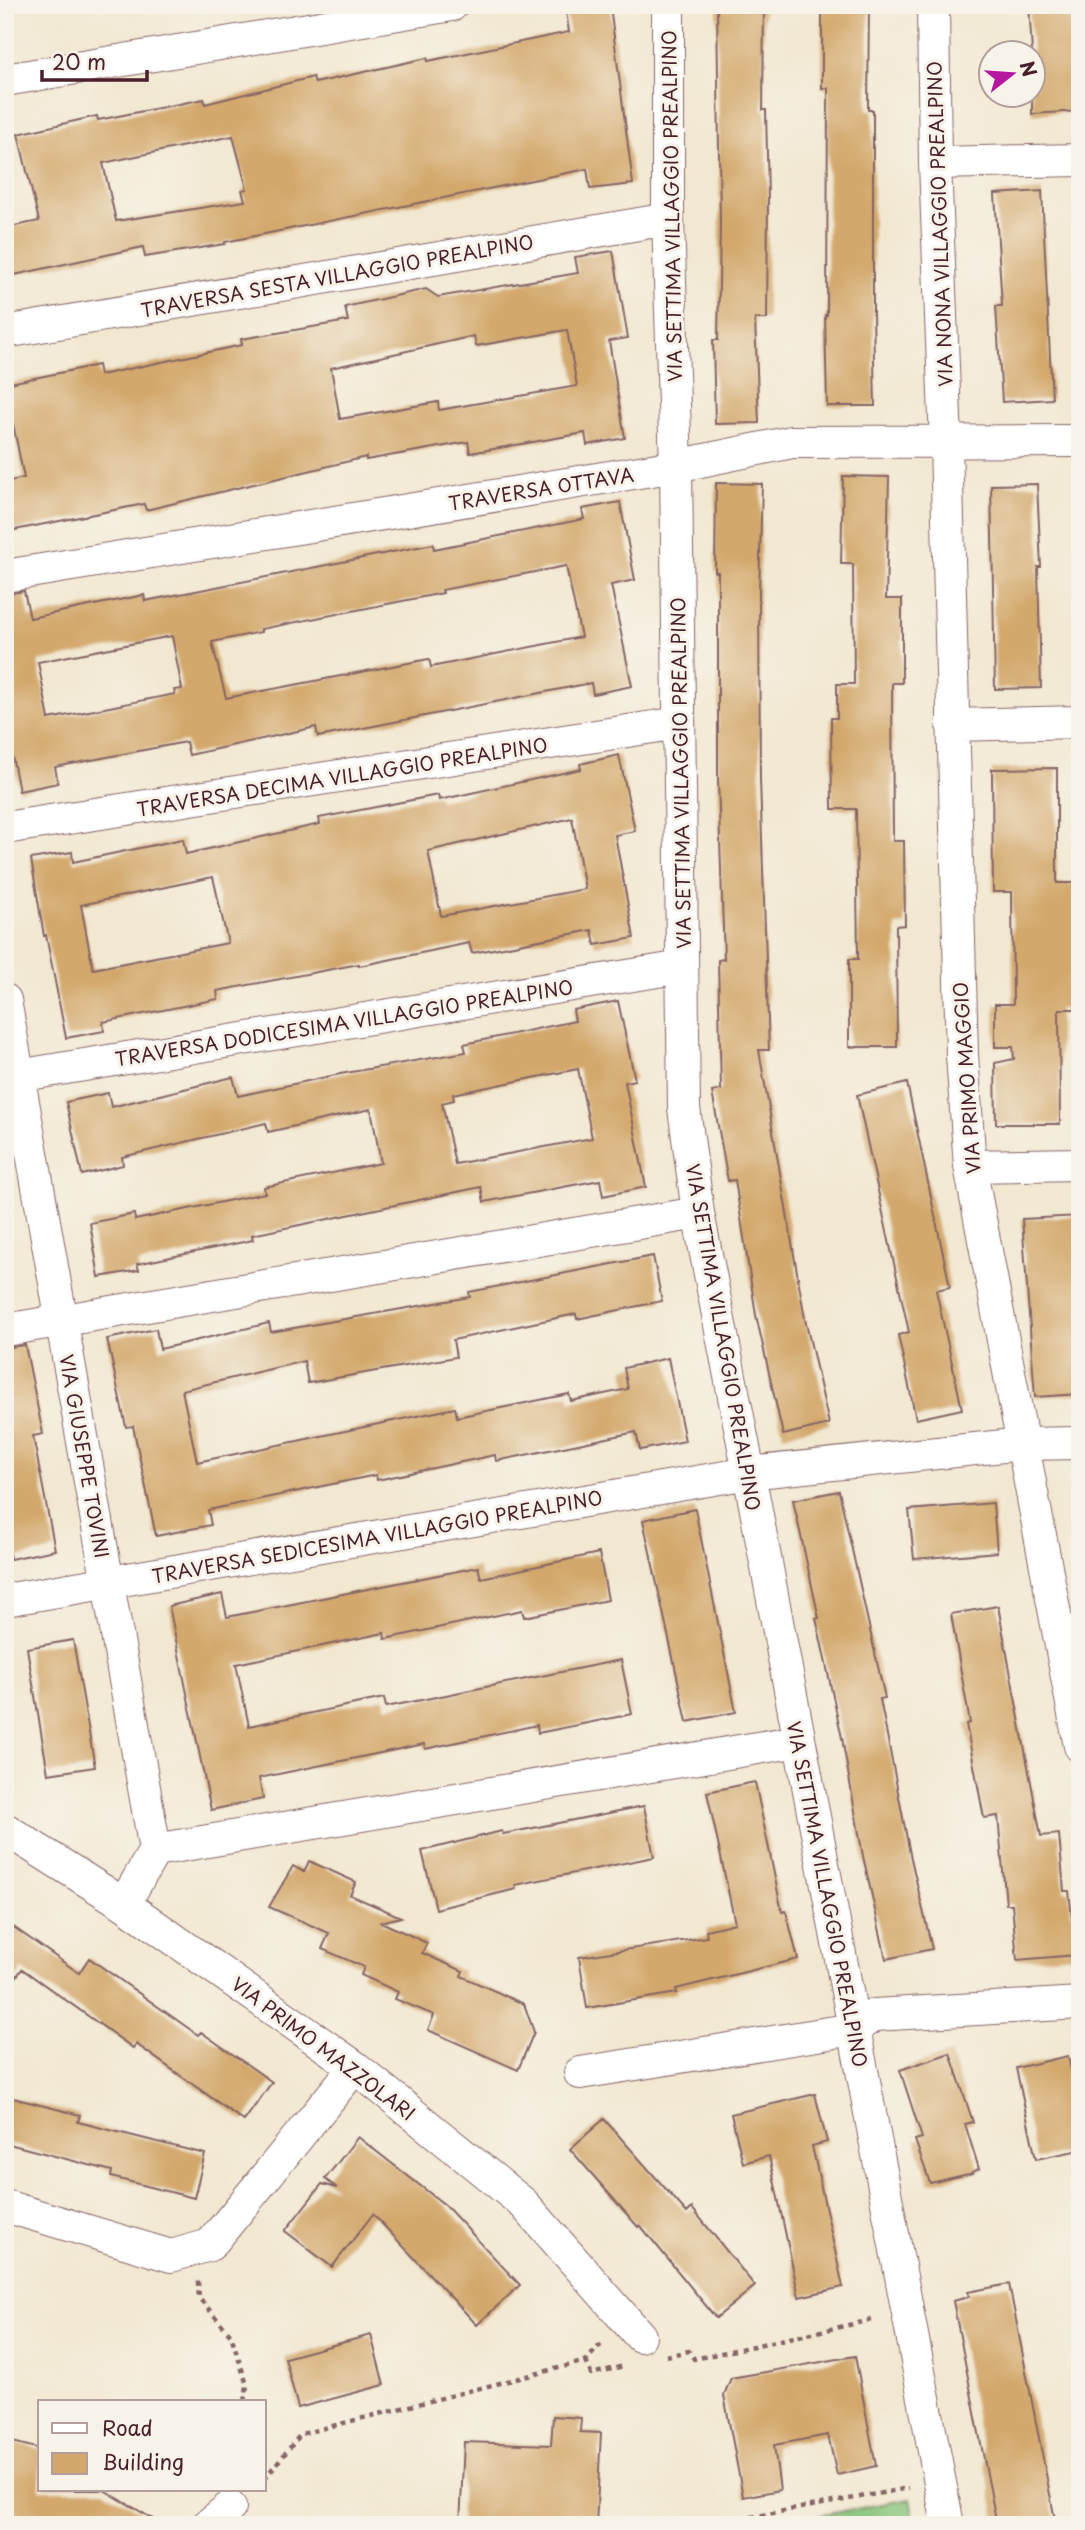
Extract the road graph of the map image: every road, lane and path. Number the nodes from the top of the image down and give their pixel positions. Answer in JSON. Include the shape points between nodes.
{"nodes":[{"id":1,"x":452,"y":5,"type":"edge"},
{"id":2,"x":668,"y":5,"type":"edge"},
{"id":3,"x":933,"y":5,"type":"edge"},
{"id":4,"x":5,"y":80,"type":"edge"},
{"id":5,"x":1080,"y":160,"type":"edge"},
{"id":6,"x":934,"y":163,"type":"junction"},
{"id":7,"x":668,"y":219,"type":"junction"},
{"id":8,"x":5,"y":332,"type":"edge"},
{"id":9,"x":1080,"y":440,"type":"edge"},
{"id":10,"x":946,"y":443,"type":"junction"},
{"id":11,"x":676,"y":466,"type":"junction"},
{"id":12,"x":5,"y":576,"type":"edge"},
{"id":13,"x":1080,"y":722,"type":"edge"},
{"id":14,"x":680,"y":723,"type":"junction"},
{"id":15,"x":952,"y":725,"type":"junction"},
{"id":16,"x":5,"y":828,"type":"edge"},
{"id":17,"x":682,"y":967,"type":"junction"},
{"id":18,"x":5,"y":1000,"type":"edge"},
{"id":19,"x":12,"y":1077,"type":"edge"},
{"id":20,"x":1080,"y":1164,"type":"edge"},
{"id":21,"x":970,"y":1166,"type":"junction"},
{"id":22,"x":698,"y":1213,"type":"junction"},
{"id":23,"x":61,"y":1320,"type":"junction"},
{"id":24,"x":5,"y":1330,"type":"edge"},
{"id":25,"x":1080,"y":1443,"type":"edge"},
{"id":26,"x":1022,"y":1444,"type":"junction"},
{"id":27,"x":749,"y":1474,"type":"junction"},
{"id":28,"x":107,"y":1581,"type":"junction"},
{"id":29,"x":5,"y":1600,"type":"edge"},
{"id":30,"x":1076,"y":1710,"type":"edge"},
{"id":31,"x":799,"y":1741,"type":"junction"},
{"id":32,"x":1080,"y":1746,"type":"edge"},
{"id":33,"x":5,"y":1829,"type":"edge"},
{"id":34,"x":155,"y":1850,"type":"junction"},
{"id":35,"x":124,"y":1905,"type":"junction"},
{"id":36,"x":1080,"y":2003,"type":"edge"},
{"id":37,"x":854,"y":2029,"type":"junction"},
{"id":38,"x":355,"y":2067,"type":"junction"},
{"id":39,"x":580,"y":2073,"type":"dead end"},
{"id":40,"x":5,"y":2206,"type":"edge"},
{"id":41,"x":194,"y":2250,"type":"junction"},
{"id":42,"x":908,"y":2312,"type":"junction"},
{"id":43,"x":640,"y":2336,"type":"dead end"},
{"id":44,"x":664,"y":2357,"type":"dead end"},
{"id":45,"x":628,"y":2365,"type":"dead end"},
{"id":46,"x":246,"y":2400,"type":"edge"},
{"id":47,"x":266,"y":2477,"type":"edge"},
{"id":48,"x":940,"y":2482,"type":"junction"},
{"id":49,"x":741,"y":2519,"type":"dead end"},
{"id":50,"x":948,"y":2525,"type":"edge"}],
"edges":[{"from":1,"to":4,"type":"street"},
{"from":2,"to":7,"type":"street","name":"VIA SETTIMA VILLAGGIO PREALPINO"},
{"from":3,"to":6,"type":"street","name":"VIA NONA VILLAGGIO PREALPINO"},
{"from":5,"to":6,"type":"street"},
{"from":6,"to":10,"type":"street","name":"VIA NONA VILLAGGIO PREALPINO"},
{"from":7,"to":8,"type":"street","name":"TRAVERSA SESTA VILLAGGIO PREALPINO"},
{"from":7,"to":11,"type":"street","name":"VIA SETTIMA VILLAGGIO PREALPINO"},
{"from":9,"to":10,"type":"street","name":"TRAVERSA OTTAVA"},
{"from":10,"to":11,"type":"street","name":"TRAVERSA OTTAVA","via":[[792,442]]},
{"from":10,"to":15,"type":"street","name":"VIA PRIMO MAGGIO"},
{"from":11,"to":12,"type":"street","name":"TRAVERSA OTTAVA"},
{"from":11,"to":14,"type":"street","name":"VIA SETTIMA VILLAGGIO PREALPINO"},
{"from":13,"to":15,"type":"street"},
{"from":14,"to":16,"type":"street","name":"TRAVERSA DECIMA VILLAGGIO PREALPINO"},
{"from":14,"to":17,"type":"street","name":"VIA SETTIMA VILLAGGIO PREALPINO"},
{"from":15,"to":21,"type":"street","name":"VIA PRIMO MAGGIO"},
{"from":17,"to":19,"type":"street","name":"TRAVERSA DODICESIMA VILLAGGIO PREALPINO"},
{"from":17,"to":22,"type":"street","name":"VIA SETTIMA VILLAGGIO PREALPINO","via":[[684,1108]]},
{"from":18,"to":19,"type":"street","name":"VIA GIUSEPPE TOVINI"},
{"from":19,"to":23,"type":"street","name":"VIA GIUSEPPE TOVINI"},
{"from":20,"to":21,"type":"street"},
{"from":21,"to":26,"type":"street","name":"VIA PRIMO MAGGIO"},
{"from":22,"to":23,"type":"street"},
{"from":22,"to":27,"type":"street","name":"VIA SETTIMA VILLAGGIO PREALPINO"},
{"from":23,"to":24,"type":"street"},
{"from":23,"to":28,"type":"street","name":"VIA GIUSEPPE TOVINI"},
{"from":25,"to":26,"type":"street","name":"TRAVERSA SEDICESIMA VILLAGGIO PREALPINO"},
{"from":26,"to":27,"type":"street","name":"TRAVERSA SEDICESIMA VILLAGGIO PREALPINO"},
{"from":26,"to":30,"type":"street","name":"VIA PRIMO MAGGIO"},
{"from":27,"to":28,"type":"street","name":"TRAVERSA SEDICESIMA VILLAGGIO PREALPINO"},
{"from":27,"to":31,"type":"street","name":"VIA SETTIMA VILLAGGIO PREALPINO"},
{"from":28,"to":29,"type":"street","name":"TRAVERSA SEDICESIMA VILLAGGIO PREALPINO"},
{"from":28,"to":34,"type":"street","name":"VIA GIUSEPPE TOVINI"},
{"from":30,"to":32,"type":"street","name":"VIA PRIMO MAGGIO"},
{"from":31,"to":34,"type":"street"},
{"from":31,"to":37,"type":"street","name":"VIA SETTIMA VILLAGGIO PREALPINO"},
{"from":33,"to":35,"type":"street","name":"VIA PRIMO MAZZOLARI"},
{"from":34,"to":35,"type":"street"},
{"from":35,"to":38,"type":"street","name":"VIA PRIMO MAZZOLARI"},
{"from":36,"to":37,"type":"street","via":[[874,2015]]},
{"from":37,"to":39,"type":"street"},
{"from":37,"to":42,"type":"street","name":"VIA SETTIMA VILLAGGIO PREALPINO"},
{"from":38,"to":41,"type":"street","via":[[210,2245]]},
{"from":38,"to":43,"type":"street","name":"VIA PRIMO MAZZOLARI","via":[[524,2204]]},
{"from":40,"to":41,"type":"street","via":[[171,2256]]},
{"from":41,"to":46,"type":"path","via":[[199,2298],[231,2335],[247,2385]]},
{"from":42,"to":44,"type":"path","via":[[694,2359],[689,2351]]},
{"from":42,"to":48,"type":"street","name":"VIA SETTIMA VILLAGGIO PREALPINO"},
{"from":45,"to":47,"type":"path","via":[[591,2374],[586,2361],[301,2434]]},
{"from":48,"to":49,"type":"path"},
{"from":48,"to":50,"type":"street","name":"VIA SETTIMA VILLAGGIO PREALPINO"}]}
